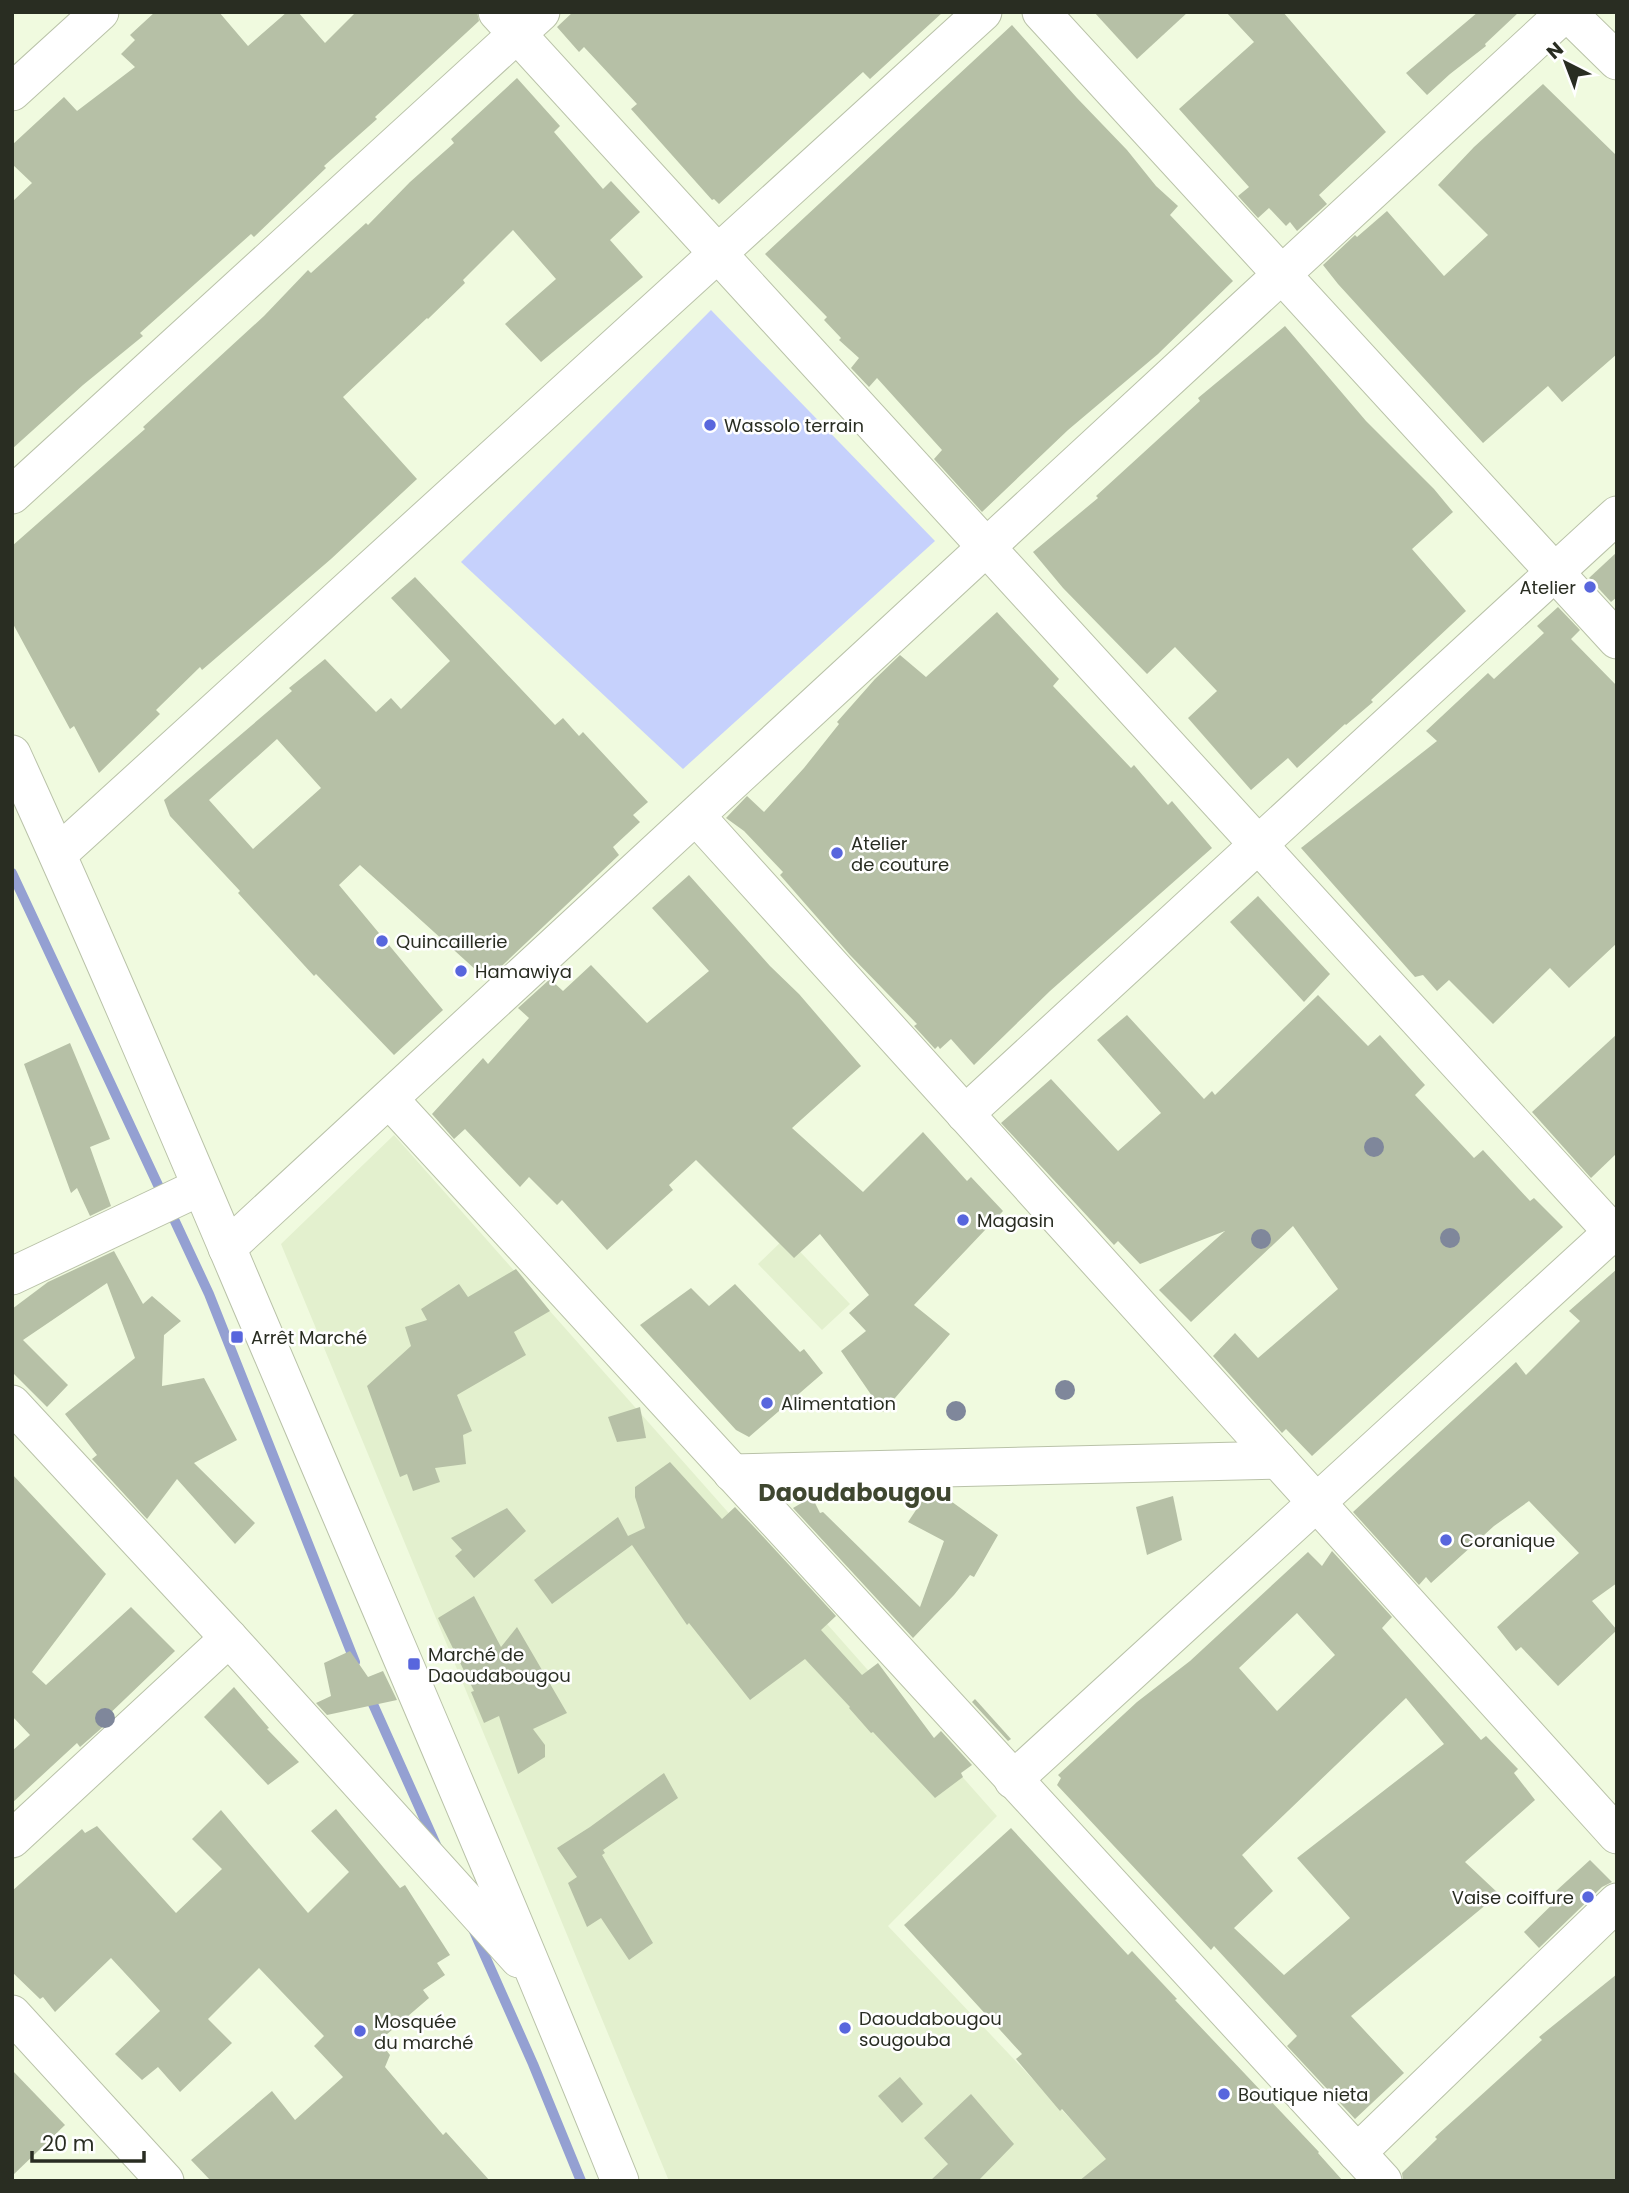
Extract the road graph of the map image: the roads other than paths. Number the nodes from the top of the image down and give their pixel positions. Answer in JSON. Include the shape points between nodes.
{"nodes":[{"id":1,"x":100,"y":12,"type":"edge"},
{"id":2,"x":983,"y":12,"type":"edge"},
{"id":3,"x":1041,"y":12,"type":"edge"},
{"id":4,"x":1567,"y":12,"type":"edge"},
{"id":5,"x":519,"y":20,"type":"edge"},
{"id":6,"x":1617,"y":61,"type":"edge"},
{"id":7,"x":12,"y":92,"type":"edge"},
{"id":8,"x":719,"y":254,"type":"junction"},
{"id":9,"x":1282,"y":275,"type":"junction"},
{"id":10,"x":12,"y":495,"type":"edge"},
{"id":11,"x":1617,"y":516,"type":"edge"},
{"id":12,"x":987,"y":547,"type":"junction"},
{"id":13,"x":1555,"y":573,"type":"junction"},
{"id":14,"x":1617,"y":640,"type":"edge"},
{"id":15,"x":12,"y":754,"type":"edge"},
{"id":16,"x":696,"y":816,"type":"junction"},
{"id":17,"x":1259,"y":845,"type":"junction"},
{"id":18,"x":58,"y":854,"type":"junction"},
{"id":19,"x":390,"y":1100,"type":"junction"},
{"id":20,"x":965,"y":1114,"type":"junction"},
{"id":21,"x":200,"y":1186,"type":"junction"},
{"id":22,"x":1615,"y":1232,"type":"edge"},
{"id":23,"x":227,"y":1248,"type":"junction"},
{"id":24,"x":12,"y":1276,"type":"edge"},
{"id":25,"x":12,"y":1404,"type":"edge"},
{"id":26,"x":1278,"y":1460,"type":"junction"},
{"id":27,"x":732,"y":1473,"type":"junction"},
{"id":28,"x":1316,"y":1503,"type":"junction"},
{"id":29,"x":229,"y":1638,"type":"junction"},
{"id":30,"x":1013,"y":1780,"type":"junction"},
{"id":31,"x":1617,"y":1835,"type":"edge"},
{"id":32,"x":12,"y":1839,"type":"edge"},
{"id":33,"x":1617,"y":1902,"type":"edge"},
{"id":34,"x":539,"y":1981,"type":"junction"},
{"id":35,"x":12,"y":2014,"type":"edge"},
{"id":36,"x":1357,"y":2153,"type":"junction"},
{"id":37,"x":165,"y":2181,"type":"edge"},
{"id":38,"x":620,"y":2181,"type":"edge"},
{"id":39,"x":1382,"y":2181,"type":"edge"}],
"edges":[{"from":1,"to":7,"type":"street"},
{"from":2,"to":8,"type":"street"},
{"from":3,"to":9,"type":"street"},
{"from":4,"to":6,"type":"street"},
{"from":4,"to":9,"type":"street"},
{"from":5,"to":8,"type":"street"},
{"from":5,"to":10,"type":"street"},
{"from":8,"to":12,"type":"street"},
{"from":8,"to":18,"type":"street"},
{"from":9,"to":12,"type":"street"},
{"from":9,"to":13,"type":"street"},
{"from":11,"to":13,"type":"street"},
{"from":12,"to":16,"type":"street"},
{"from":12,"to":17,"type":"street"},
{"from":13,"to":14,"type":"street"},
{"from":13,"to":17,"type":"street"},
{"from":15,"to":18,"type":"street"},
{"from":16,"to":19,"type":"street"},
{"from":16,"to":20,"type":"street"},
{"from":17,"to":20,"type":"street"},
{"from":17,"to":22,"type":"street"},
{"from":18,"to":21,"type":"street"},
{"from":19,"to":23,"type":"street"},
{"from":19,"to":27,"type":"street"},
{"from":20,"to":26,"type":"street"},
{"from":21,"to":23,"type":"street"},
{"from":21,"to":24,"type":"street"},
{"from":22,"to":28,"type":"street"},
{"from":23,"to":34,"type":"street"},
{"from":25,"to":29,"type":"street"},
{"from":26,"to":27,"type":"street"},
{"from":26,"to":28,"type":"street"},
{"from":27,"to":30,"type":"street"},
{"from":28,"to":30,"type":"street"},
{"from":28,"to":31,"type":"street"},
{"from":29,"to":32,"type":"street"},
{"from":29,"to":34,"type":"street"},
{"from":30,"to":36,"type":"street"},
{"from":33,"to":36,"type":"street"},
{"from":34,"to":38,"type":"street"},
{"from":35,"to":37,"type":"street"},
{"from":36,"to":39,"type":"street"}]}
